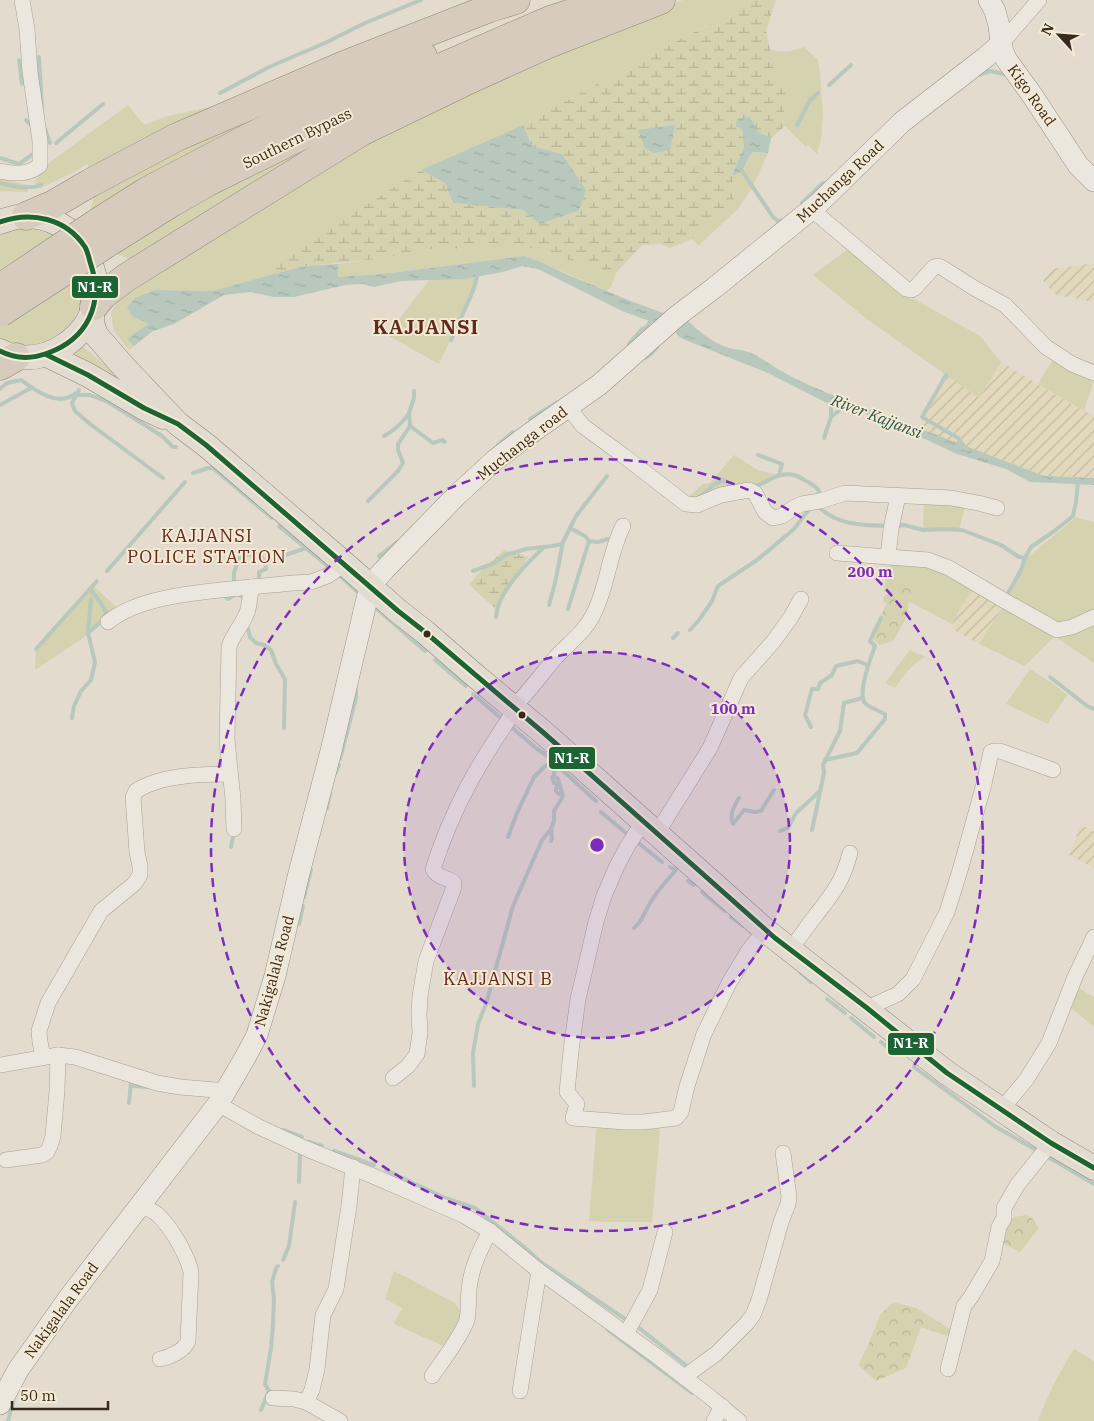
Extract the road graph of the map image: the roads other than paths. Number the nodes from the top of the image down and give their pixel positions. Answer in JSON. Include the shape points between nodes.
{"nodes":[{"id":1,"x":22,"y":0,"type":"edge"},
{"id":2,"x":516,"y":0,"type":"edge"},
{"id":3,"x":564,"y":0,"type":"edge"},
{"id":4,"x":612,"y":0,"type":"edge"},
{"id":5,"x":661,"y":0,"type":"edge"},
{"id":6,"x":989,"y":0,"type":"edge"},
{"id":7,"x":1039,"y":0,"type":"edge"},
{"id":8,"x":1001,"y":44,"type":"junction"},
{"id":9,"x":0,"y":171,"type":"edge"},
{"id":10,"x":1094,"y":181,"type":"edge"},
{"id":11,"x":811,"y":209,"type":"junction"},
{"id":12,"x":9,"y":218,"type":"edge"},
{"id":13,"x":100,"y":234,"type":"junction"},
{"id":14,"x":0,"y":288,"type":"edge"},
{"id":15,"x":93,"y":308,"type":"junction"},
{"id":16,"x":0,"y":313,"type":"edge"},
{"id":17,"x":669,"y":323,"type":"joint"},
{"id":18,"x":47,"y":355,"type":"junction"},
{"id":19,"x":5,"y":358,"type":"edge"},
{"id":20,"x":1094,"y":373,"type":"edge"},
{"id":21,"x":568,"y":407,"type":"junction"},
{"id":22,"x":178,"y":424,"type":"junction"},
{"id":23,"x":898,"y":496,"type":"junction"},
{"id":24,"x":997,"y":508,"type":"dead end"},
{"id":25,"x":623,"y":526,"type":"dead end"},
{"id":26,"x":837,"y":553,"type":"dead end"},
{"id":27,"x":888,"y":557,"type":"junction"},
{"id":28,"x":345,"y":564,"type":"junction"},
{"id":29,"x":370,"y":586,"type":"junction"},
{"id":30,"x":251,"y":587,"type":"junction"},
{"id":31,"x":801,"y":599,"type":"dead end"},
{"id":32,"x":1094,"y":617,"type":"edge"},
{"id":33,"x":108,"y":622,"type":"dead end"},
{"id":34,"x":515,"y":708,"type":"junction"},
{"id":35,"x":1053,"y":770,"type":"dead end"},
{"id":36,"x":230,"y":774,"type":"junction"},
{"id":37,"x":650,"y":827,"type":"junction"},
{"id":38,"x":234,"y":829,"type":"dead end"},
{"id":39,"x":850,"y":853,"type":"dead end"},
{"id":40,"x":765,"y":930,"type":"junction"},
{"id":41,"x":1094,"y":937,"type":"edge"},
{"id":42,"x":790,"y":950,"type":"junction"},
{"id":43,"x":867,"y":1008,"type":"junction"},
{"id":44,"x":51,"y":1056,"type":"junction"},
{"id":45,"x":0,"y":1065,"type":"edge"},
{"id":46,"x":393,"y":1078,"type":"dead end"},
{"id":47,"x":222,"y":1098,"type":"junction"},
{"id":48,"x":1001,"y":1110,"type":"junction"},
{"id":49,"x":1051,"y":1143,"type":"junction"},
{"id":50,"x":783,"y":1153,"type":"dead end"},
{"id":51,"x":6,"y":1160,"type":"dead end"},
{"id":52,"x":352,"y":1167,"type":"junction"},
{"id":53,"x":1094,"y":1168,"type":"edge"},
{"id":54,"x":140,"y":1205,"type":"junction"},
{"id":55,"x":490,"y":1231,"type":"junction"},
{"id":56,"x":665,"y":1232,"type":"dead end"},
{"id":57,"x":539,"y":1271,"type":"junction"},
{"id":58,"x":626,"y":1334,"type":"junction"},
{"id":59,"x":160,"y":1359,"type":"dead end"},
{"id":60,"x":948,"y":1369,"type":"dead end"},
{"id":61,"x":432,"y":1376,"type":"dead end"},
{"id":62,"x":684,"y":1377,"type":"junction"},
{"id":63,"x":520,"y":1391,"type":"dead end"},
{"id":64,"x":273,"y":1398,"type":"dead end"},
{"id":65,"x":306,"y":1402,"type":"junction"},
{"id":66,"x":0,"y":1404,"type":"edge"},
{"id":67,"x":722,"y":1406,"type":"junction"},
{"id":68,"x":340,"y":1421,"type":"edge"},
{"id":69,"x":714,"y":1421,"type":"edge"},
{"id":70,"x":739,"y":1421,"type":"edge"}],
"edges":[{"from":1,"to":9,"type":"street","via":[[40,141],[40,165],[26,173]]},
{"from":2,"to":12,"type":"highway","via":[[344,65],[178,137],[54,204]]},
{"from":3,"to":13,"type":"highway","name":"Southern Bypass","via":[[480,31],[331,96],[147,191]]},
{"from":4,"to":13,"type":"highway","name":"Southern Bypass","via":[[550,20],[437,69],[173,202]]},
{"from":5,"to":15,"type":"highway","via":[[546,45],[361,132],[127,277],[103,295]]},
{"from":6,"to":8,"type":"street","name":"Kigo Road","via":[[1000,26]]},
{"from":7,"to":8,"type":"street"},
{"from":8,"to":10,"type":"street","name":"Kigo Road","via":[[1006,59],[1078,165]]},
{"from":8,"to":11,"type":"street","name":"Muchanga Road","via":[[902,122]]},
{"from":11,"to":17,"type":"street","name":"Muchanga Road"},
{"from":11,"to":20,"type":"street","via":[[906,289],[914,288],[934,267],[941,267],[1006,305],[1046,348]]},
{"from":12,"to":15,"type":"main road","via":[[47,219],[68,230],[85,248],[96,282]]},
{"from":13,"to":14,"type":"highway","name":"Southern Bypass","bridge":true},
{"from":13,"to":16,"type":"highway","name":"Southern Bypass","bridge":true},
{"from":15,"to":18,"type":"main road","via":[[79,333],[66,345]]},
{"from":15,"to":22,"type":"main road","via":[[92,323],[96,335]]},
{"from":17,"to":21,"type":"street","name":"Muchanga road","via":[[599,385]]},
{"from":18,"to":19,"type":"main road"},
{"from":18,"to":22,"type":"main road"},
{"from":21,"to":23,"type":"street","via":[[583,426],[686,504],[697,505],[721,495],[749,490],[755,493],[765,512],[773,518],[802,504],[845,493]]},
{"from":21,"to":29,"type":"street","name":"Muchanga road","via":[[495,460]]},
{"from":22,"to":28,"type":"main road"},
{"from":23,"to":24,"type":"street","via":[[951,498]]},
{"from":23,"to":27,"type":"street"},
{"from":25,"to":34,"type":"street","via":[[615,542],[593,617]]},
{"from":26,"to":27,"type":"street"},
{"from":27,"to":32,"type":"street","via":[[928,560],[949,568],[1057,630]]},
{"from":28,"to":29,"type":"main road"},
{"from":28,"to":30,"type":"street","via":[[310,582]]},
{"from":29,"to":34,"type":"main road"},
{"from":29,"to":47,"type":"street","name":"Nakigalala Road","via":[[273,984],[257,1034]]},
{"from":30,"to":33,"type":"street","via":[[164,599],[137,606]]},
{"from":30,"to":36,"type":"street","via":[[246,615],[229,647],[227,723]]},
{"from":31,"to":37,"type":"street","via":[[773,642],[741,678],[710,748]]},
{"from":34,"to":37,"type":"main road"},
{"from":34,"to":46,"type":"street","via":[[473,775],[441,842],[433,869],[436,874],[451,880],[454,887],[424,968],[417,1054]]},
{"from":35,"to":43,"type":"street","via":[[1000,751],[991,752],[947,912],[913,979],[898,994]]},
{"from":36,"to":38,"type":"street"},
{"from":36,"to":44,"type":"street","via":[[191,775],[136,791],[133,797],[140,875],[134,884],[101,911],[52,996],[39,1031],[40,1042]]},
{"from":37,"to":40,"type":"main road"},
{"from":37,"to":40,"type":"street","via":[[627,847],[604,896],[594,930],[578,998],[571,1051],[567,1092],[577,1104],[574,1118],[625,1122],[676,1118],[681,1112],[696,1054],[716,1010],[749,950]]},
{"from":39,"to":42,"type":"street","via":[[834,893]]},
{"from":40,"to":42,"type":"main road"},
{"from":41,"to":48,"type":"street","via":[[1049,1043],[1026,1080]]},
{"from":42,"to":43,"type":"main road"},
{"from":43,"to":48,"type":"main road","via":[[947,1073]]},
{"from":44,"to":45,"type":"street"},
{"from":44,"to":47,"type":"street","via":[[75,1057],[157,1083]]},
{"from":44,"to":51,"type":"street","via":[[56,1099],[50,1146],[42,1155]]},
{"from":47,"to":52,"type":"street","via":[[259,1127]]},
{"from":47,"to":54,"type":"street","name":"Nakigalala Road"},
{"from":48,"to":49,"type":"main road"},
{"from":49,"to":53,"type":"main road"},
{"from":49,"to":60,"type":"street","via":[[1018,1184],[1004,1208],[992,1262],[964,1306]]},
{"from":50,"to":62,"type":"street","via":[[788,1204],[753,1315],[717,1353]]},
{"from":52,"to":55,"type":"street","via":[[463,1215]]},
{"from":52,"to":65,"type":"street","via":[[336,1289],[323,1315],[317,1369]]},
{"from":54,"to":59,"type":"street","via":[[156,1213],[166,1224],[191,1272],[188,1341],[184,1349]]},
{"from":54,"to":66,"type":"street","name":"Nakigalala Road","via":[[45,1331],[18,1370]]},
{"from":55,"to":57,"type":"street"},
{"from":55,"to":61,"type":"street","via":[[473,1270],[466,1322]]},
{"from":56,"to":58,"type":"street","via":[[650,1290]]},
{"from":57,"to":58,"type":"street"},
{"from":57,"to":63,"type":"street"},
{"from":58,"to":62,"type":"street"},
{"from":62,"to":67,"type":"street"},
{"from":64,"to":65,"type":"street"},
{"from":65,"to":68,"type":"street"},
{"from":67,"to":69,"type":"street"},
{"from":67,"to":70,"type":"street"}]}
